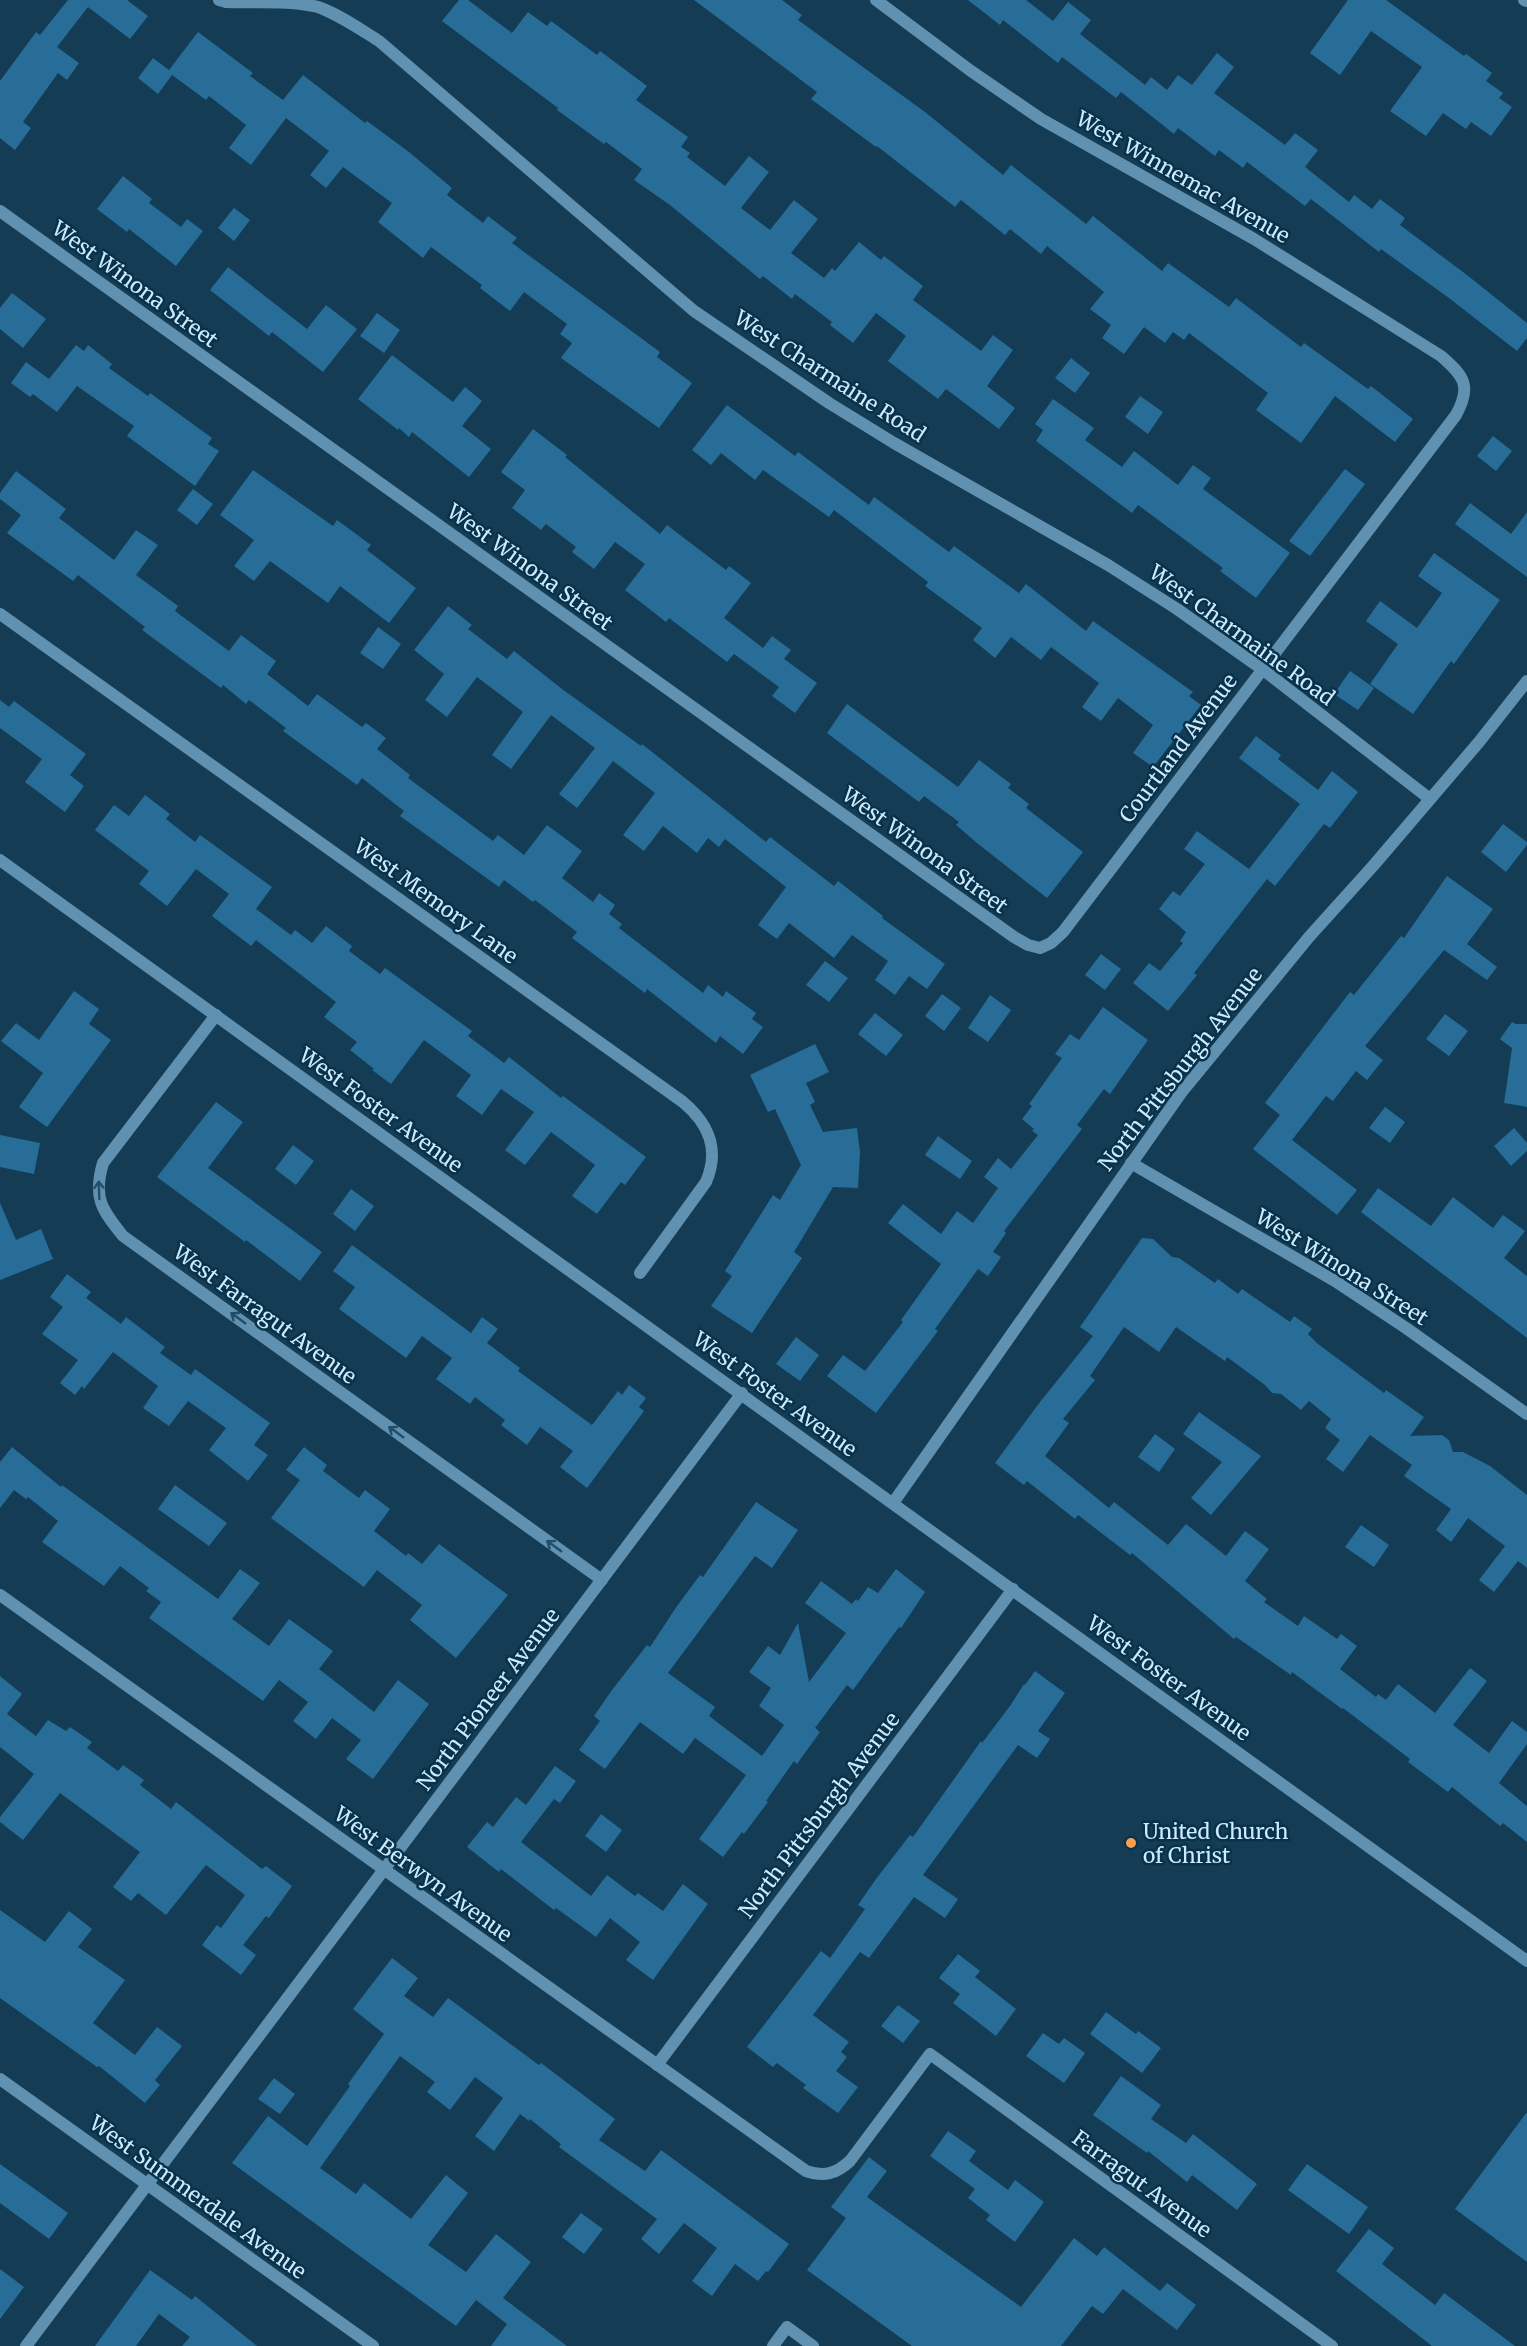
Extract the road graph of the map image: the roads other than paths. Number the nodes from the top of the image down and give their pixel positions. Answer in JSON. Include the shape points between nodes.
{"nodes":[{"id":1,"x":219,"y":0,"type":"edge"},
{"id":2,"x":876,"y":0,"type":"edge"},
{"id":3,"x":0,"y":212,"type":"edge"},
{"id":4,"x":1465,"y":389,"type":"joint"},
{"id":5,"x":0,"y":614,"type":"edge"},
{"id":6,"x":1262,"y":669,"type":"junction"},
{"id":7,"x":1527,"y":681,"type":"edge"},
{"id":8,"x":1430,"y":799,"type":"junction"},
{"id":9,"x":0,"y":860,"type":"edge"},
{"id":10,"x":1040,"y":948,"type":"joint"},
{"id":11,"x":216,"y":1015,"type":"junction"},
{"id":12,"x":1131,"y":1163,"type":"junction"},
{"id":13,"x":640,"y":1273,"type":"dead end"},
{"id":14,"x":742,"y":1393,"type":"junction"},
{"id":15,"x":1527,"y":1414,"type":"edge"},
{"id":16,"x":893,"y":1503,"type":"junction"},
{"id":17,"x":602,"y":1580,"type":"junction"},
{"id":18,"x":1013,"y":1589,"type":"junction"},
{"id":19,"x":0,"y":1595,"type":"edge"},
{"id":20,"x":384,"y":1870,"type":"junction"},
{"id":21,"x":1527,"y":1961,"type":"edge"},
{"id":22,"x":657,"y":2064,"type":"junction"},
{"id":23,"x":0,"y":2079,"type":"edge"},
{"id":24,"x":826,"y":2174,"type":"joint"},
{"id":25,"x":147,"y":2185,"type":"junction"},
{"id":26,"x":29,"y":2341,"type":"edge"},
{"id":27,"x":373,"y":2346,"type":"edge"},
{"id":28,"x":773,"y":2346,"type":"edge"},
{"id":29,"x":813,"y":2346,"type":"edge"},
{"id":30,"x":1332,"y":2346,"type":"edge"}],
"edges":[{"from":1,"to":6,"type":"street","name":"West Charmaine Road","via":[[318,7],[350,22],[388,49],[694,311],[894,443],[1108,565]]},
{"from":2,"to":4,"type":"street","name":"West Winnemac Avenue","via":[[1041,119],[1254,239],[1441,356],[1460,372]]},
{"from":3,"to":10,"type":"street","name":"West Winona Street","via":[[1004,930]]},
{"from":4,"to":6,"type":"street","name":"Courtland Avenue","via":[[1456,415]]},
{"from":5,"to":13,"type":"street","name":"West Memory Lane","via":[[700,1116],[708,1131],[713,1166],[706,1182]]},
{"from":6,"to":8,"type":"street","name":"West Charmaine Road"},
{"from":6,"to":10,"type":"street","name":"Courtland Avenue","via":[[1063,932]]},
{"from":7,"to":8,"type":"street","name":"North Pittsburgh Avenue"},
{"from":8,"to":12,"type":"street","name":"North Pittsburgh Avenue","via":[[1242,1017]]},
{"from":9,"to":11,"type":"street","name":"West Foster Avenue"},
{"from":11,"to":14,"type":"street","name":"West Foster Avenue"},
{"from":17,"to":11,"type":"street","name":"West Farragut Avenue","one_way":true,"via":[[123,1236],[109,1220],[100,1200],[98,1182],[103,1163]]},
{"from":12,"to":15,"type":"street","name":"West Winona Street","via":[[1335,1281]]},
{"from":12,"to":16,"type":"street","name":"North Pittsburgh Avenue"},
{"from":14,"to":16,"type":"street","name":"West Foster Avenue"},
{"from":14,"to":17,"type":"street","name":"North Pioneer Avenue"},
{"from":16,"to":18,"type":"street","name":"West Foster Avenue"},
{"from":17,"to":20,"type":"street","name":"North Pioneer Avenue"},
{"from":18,"to":21,"type":"street","name":"West Foster Avenue"},
{"from":18,"to":22,"type":"street","name":"North Pittsburgh Avenue"},
{"from":19,"to":20,"type":"street","name":"West Berwyn Avenue"},
{"from":20,"to":22,"type":"street","name":"West Berwyn Avenue"},
{"from":20,"to":25,"type":"street","name":"North Pioneer Avenue"},
{"from":22,"to":24,"type":"street","name":"West Berwyn Avenue","via":[[797,2165]]},
{"from":23,"to":25,"type":"street","name":"West Summerdale Avenue"},
{"from":24,"to":30,"type":"street","name":"Farragut Avenue","via":[[850,2161],[930,2054]]},
{"from":25,"to":26,"type":"street"},
{"from":25,"to":27,"type":"street","name":"West Summerdale Avenue"},
{"from":28,"to":29,"type":"street","via":[[787,2327]]}]}
